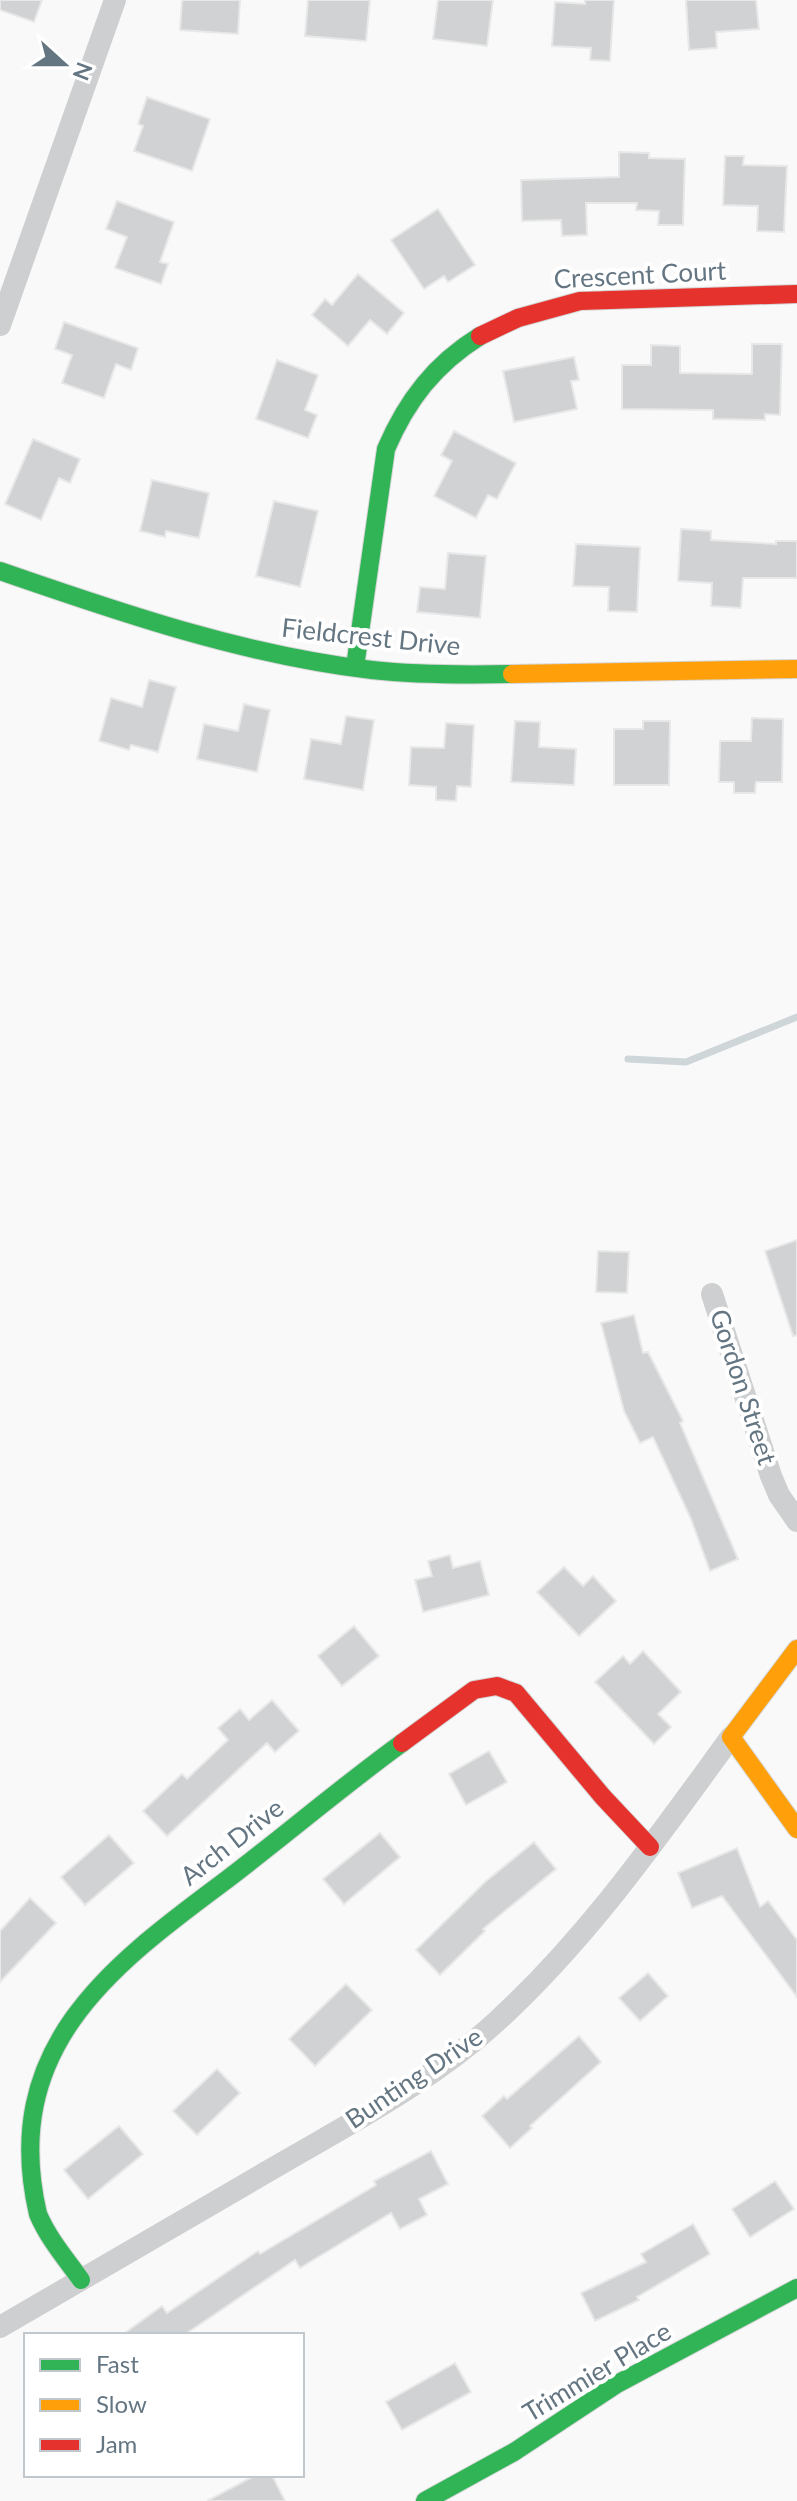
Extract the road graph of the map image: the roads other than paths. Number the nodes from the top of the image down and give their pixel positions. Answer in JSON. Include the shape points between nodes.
{"nodes":[{"id":1,"x":115,"y":0,"type":"edge"},
{"id":2,"x":797,"y":294,"type":"edge"},
{"id":3,"x":0,"y":325,"type":"edge"},
{"id":4,"x":0,"y":571,"type":"edge"},
{"id":5,"x":355,"y":667,"type":"junction"},
{"id":6,"x":797,"y":669,"type":"edge"},
{"id":7,"x":712,"y":1294,"type":"dead end"},
{"id":8,"x":797,"y":1521,"type":"edge"},
{"id":9,"x":797,"y":1649,"type":"edge"},
{"id":10,"x":731,"y":1737,"type":"junction"},
{"id":11,"x":797,"y":1829,"type":"edge"},
{"id":12,"x":650,"y":1847,"type":"junction"},
{"id":13,"x":81,"y":2280,"type":"junction"},
{"id":14,"x":797,"y":2288,"type":"edge"},
{"id":15,"x":0,"y":2327,"type":"edge"},
{"id":16,"x":425,"y":2501,"type":"edge"}],
"edges":[{"from":1,"to":3,"type":"street"},
{"from":2,"to":5,"type":"street","name":"Crescent Court","via":[[550,305],[494,326],[444,361],[408,404],[386,451]]},
{"from":4,"to":5,"type":"street","name":"Fieldcrest Drive","via":[[200,637]]},
{"from":5,"to":6,"type":"street","name":"Fieldcrest Drive","via":[[427,674]]},
{"from":7,"to":8,"type":"street","name":"Gordon Street","via":[[771,1476]]},
{"from":9,"to":10,"type":"street","name":"Bunting Drive"},
{"from":10,"to":11,"type":"street"},
{"from":10,"to":12,"type":"street","name":"Bunting Drive"},
{"from":12,"to":13,"type":"street","name":"Bunting Drive","via":[[548,1972],[452,2059]]},
{"from":12,"to":13,"type":"street","name":"Arch Drive","via":[[516,1693],[497,1686],[474,1690],[353,1779],[135,1950],[72,2003],[48,2032],[28,2078],[21,2152],[39,2216]]},
{"from":13,"to":15,"type":"street","name":"Bunting Drive"},
{"from":14,"to":16,"type":"street","name":"Trimmier Place","via":[[617,2384],[570,2418]]}]}
